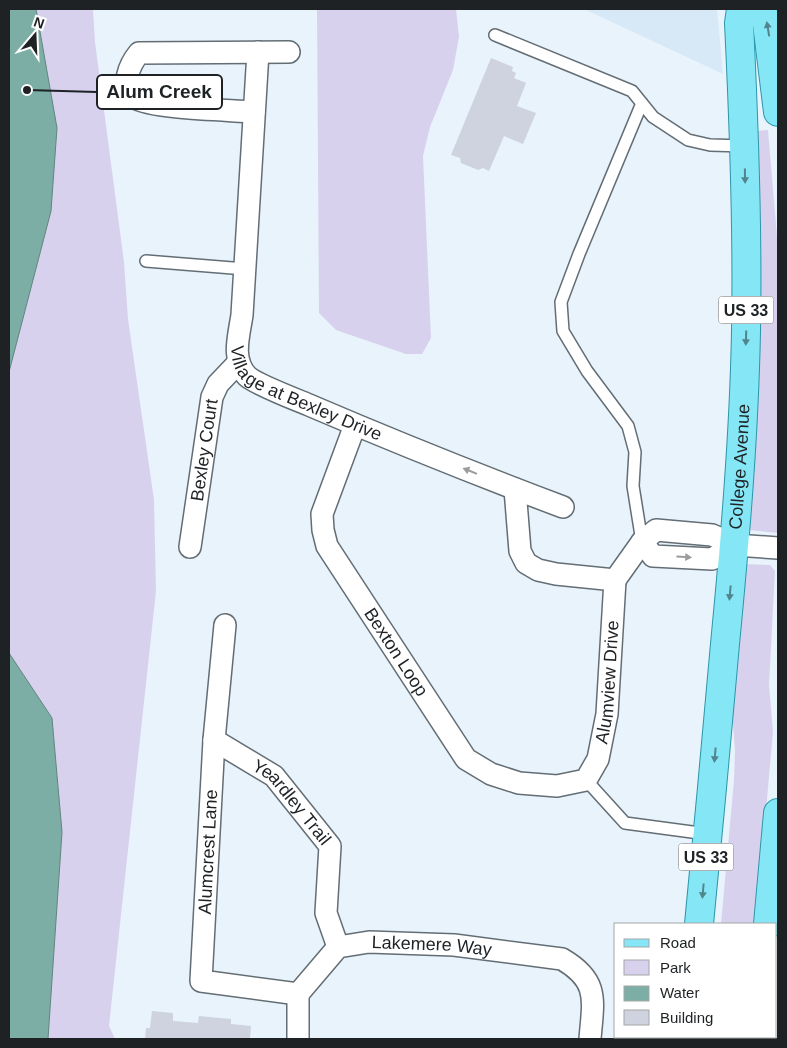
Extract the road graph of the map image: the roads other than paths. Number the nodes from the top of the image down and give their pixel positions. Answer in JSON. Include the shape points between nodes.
{"nodes":[{"id":1,"x":741,"y":9,"type":"edge"},
{"id":2,"x":761,"y":9,"type":"edge"},
{"id":3,"x":494,"y":35,"type":"dead end"},
{"id":4,"x":258,"y":52,"type":"junction"},
{"id":5,"x":289,"y":52,"type":"dead end"},
{"id":6,"x":642,"y":103,"type":"junction"},
{"id":7,"x":254,"y":112,"type":"junction"},
{"id":8,"x":778,"y":112,"type":"edge"},
{"id":9,"x":745,"y":146,"type":"junction"},
{"id":10,"x":146,"y":261,"type":"dead end"},
{"id":11,"x":245,"y":269,"type":"junction"},
{"id":12,"x":238,"y":363,"type":"junction"},
{"id":13,"x":355,"y":425,"type":"junction"},
{"id":14,"x":515,"y":489,"type":"junction"},
{"id":15,"x":563,"y":507,"type":"dead end"},
{"id":16,"x":642,"y":542,"type":"junction"},
{"id":17,"x":735,"y":545,"type":"junction"},
{"id":18,"x":190,"y":547,"type":"dead end"},
{"id":19,"x":778,"y":548,"type":"edge"},
{"id":20,"x":615,"y":580,"type":"junction"},
{"id":21,"x":225,"y":625,"type":"dead end"},
{"id":22,"x":214,"y":740,"type":"junction"},
{"id":23,"x":586,"y":780,"type":"junction"},
{"id":24,"x":778,"y":814,"type":"edge"},
{"id":25,"x":708,"y":834,"type":"junction"},
{"id":26,"x":699,"y":923,"type":"edge"},
{"id":27,"x":768,"y":923,"type":"edge"},
{"id":28,"x":338,"y":947,"type":"junction"},
{"id":29,"x":298,"y":994,"type":"junction"},
{"id":30,"x":298,"y":1039,"type":"edge"},
{"id":31,"x":590,"y":1039,"type":"edge"}],
"edges":[{"from":1,"to":9,"type":"main road","name":"College Avenue","number":"US 33"},
{"from":8,"to":2,"type":"main road","one_way":true,"via":[[768,23]]},
{"from":3,"to":6,"type":"lane","via":[[632,91]]},
{"from":4,"to":5,"type":"street"},
{"from":4,"to":7,"type":"street","name":"Village at Bexley Drive"},
{"from":4,"to":7,"type":"street","via":[[139,53],[128,72],[129,89],[135,98],[151,104]]},
{"from":6,"to":9,"type":"lane","via":[[653,117],[688,140],[710,145]]},
{"from":6,"to":16,"type":"lane","via":[[561,302],[563,331],[587,371],[628,426],[636,452],[633,486]]},
{"from":7,"to":11,"type":"street","name":"Village at Bexley Drive"},
{"from":9,"to":17,"type":"main road","name":"College Avenue","number":"US 33","one_way":true,"via":[[746,332]]},
{"from":10,"to":11,"type":"lane"},
{"from":11,"to":12,"type":"street","name":"Village at Bexley Drive"},
{"from":12,"to":13,"type":"street","name":"Village at Bexley Drive","via":[[248,378]]},
{"from":12,"to":18,"type":"street","name":"Bexley Court","via":[[218,384],[212,397]]},
{"from":14,"to":13,"type":"street","name":"Village at Bexley Drive","one_way":true},
{"from":13,"to":23,"type":"street","name":"Bexton Loop","via":[[322,514],[327,546],[337,563],[466,759],[491,774],[519,783],[557,786]]},
{"from":14,"to":15,"type":"street","name":"Village at Bexley Drive"},
{"from":14,"to":20,"type":"street","via":[[520,551],[526,564],[556,574]]},
{"from":16,"to":17,"type":"street","via":[[656,530],[712,535]]},
{"from":16,"to":20,"type":"street"},
{"from":17,"to":19,"type":"street"},
{"from":17,"to":25,"type":"main road","name":"College Avenue","number":"US 33","one_way":true},
{"from":20,"to":23,"type":"street","name":"Alumview Drive","via":[[607,714],[598,759]]},
{"from":21,"to":22,"type":"street","name":"Alumcrest Lane"},
{"from":22,"to":28,"type":"street","name":"Yeardley Trail","via":[[274,776],[330,846],[326,913]]},
{"from":22,"to":29,"type":"street","name":"Alumcrest Lane","via":[[201,981]]},
{"from":23,"to":25,"type":"lane","via":[[625,824]]},
{"from":24,"to":27,"type":"main road"},
{"from":25,"to":26,"type":"main road","name":"College Avenue","number":"US 33","one_way":true},
{"from":28,"to":29,"type":"street"},
{"from":28,"to":31,"type":"street","name":"Lakemere Way","via":[[370,942],[454,945],[562,959],[583,974],[594,1000]]},
{"from":29,"to":30,"type":"street"}]}
